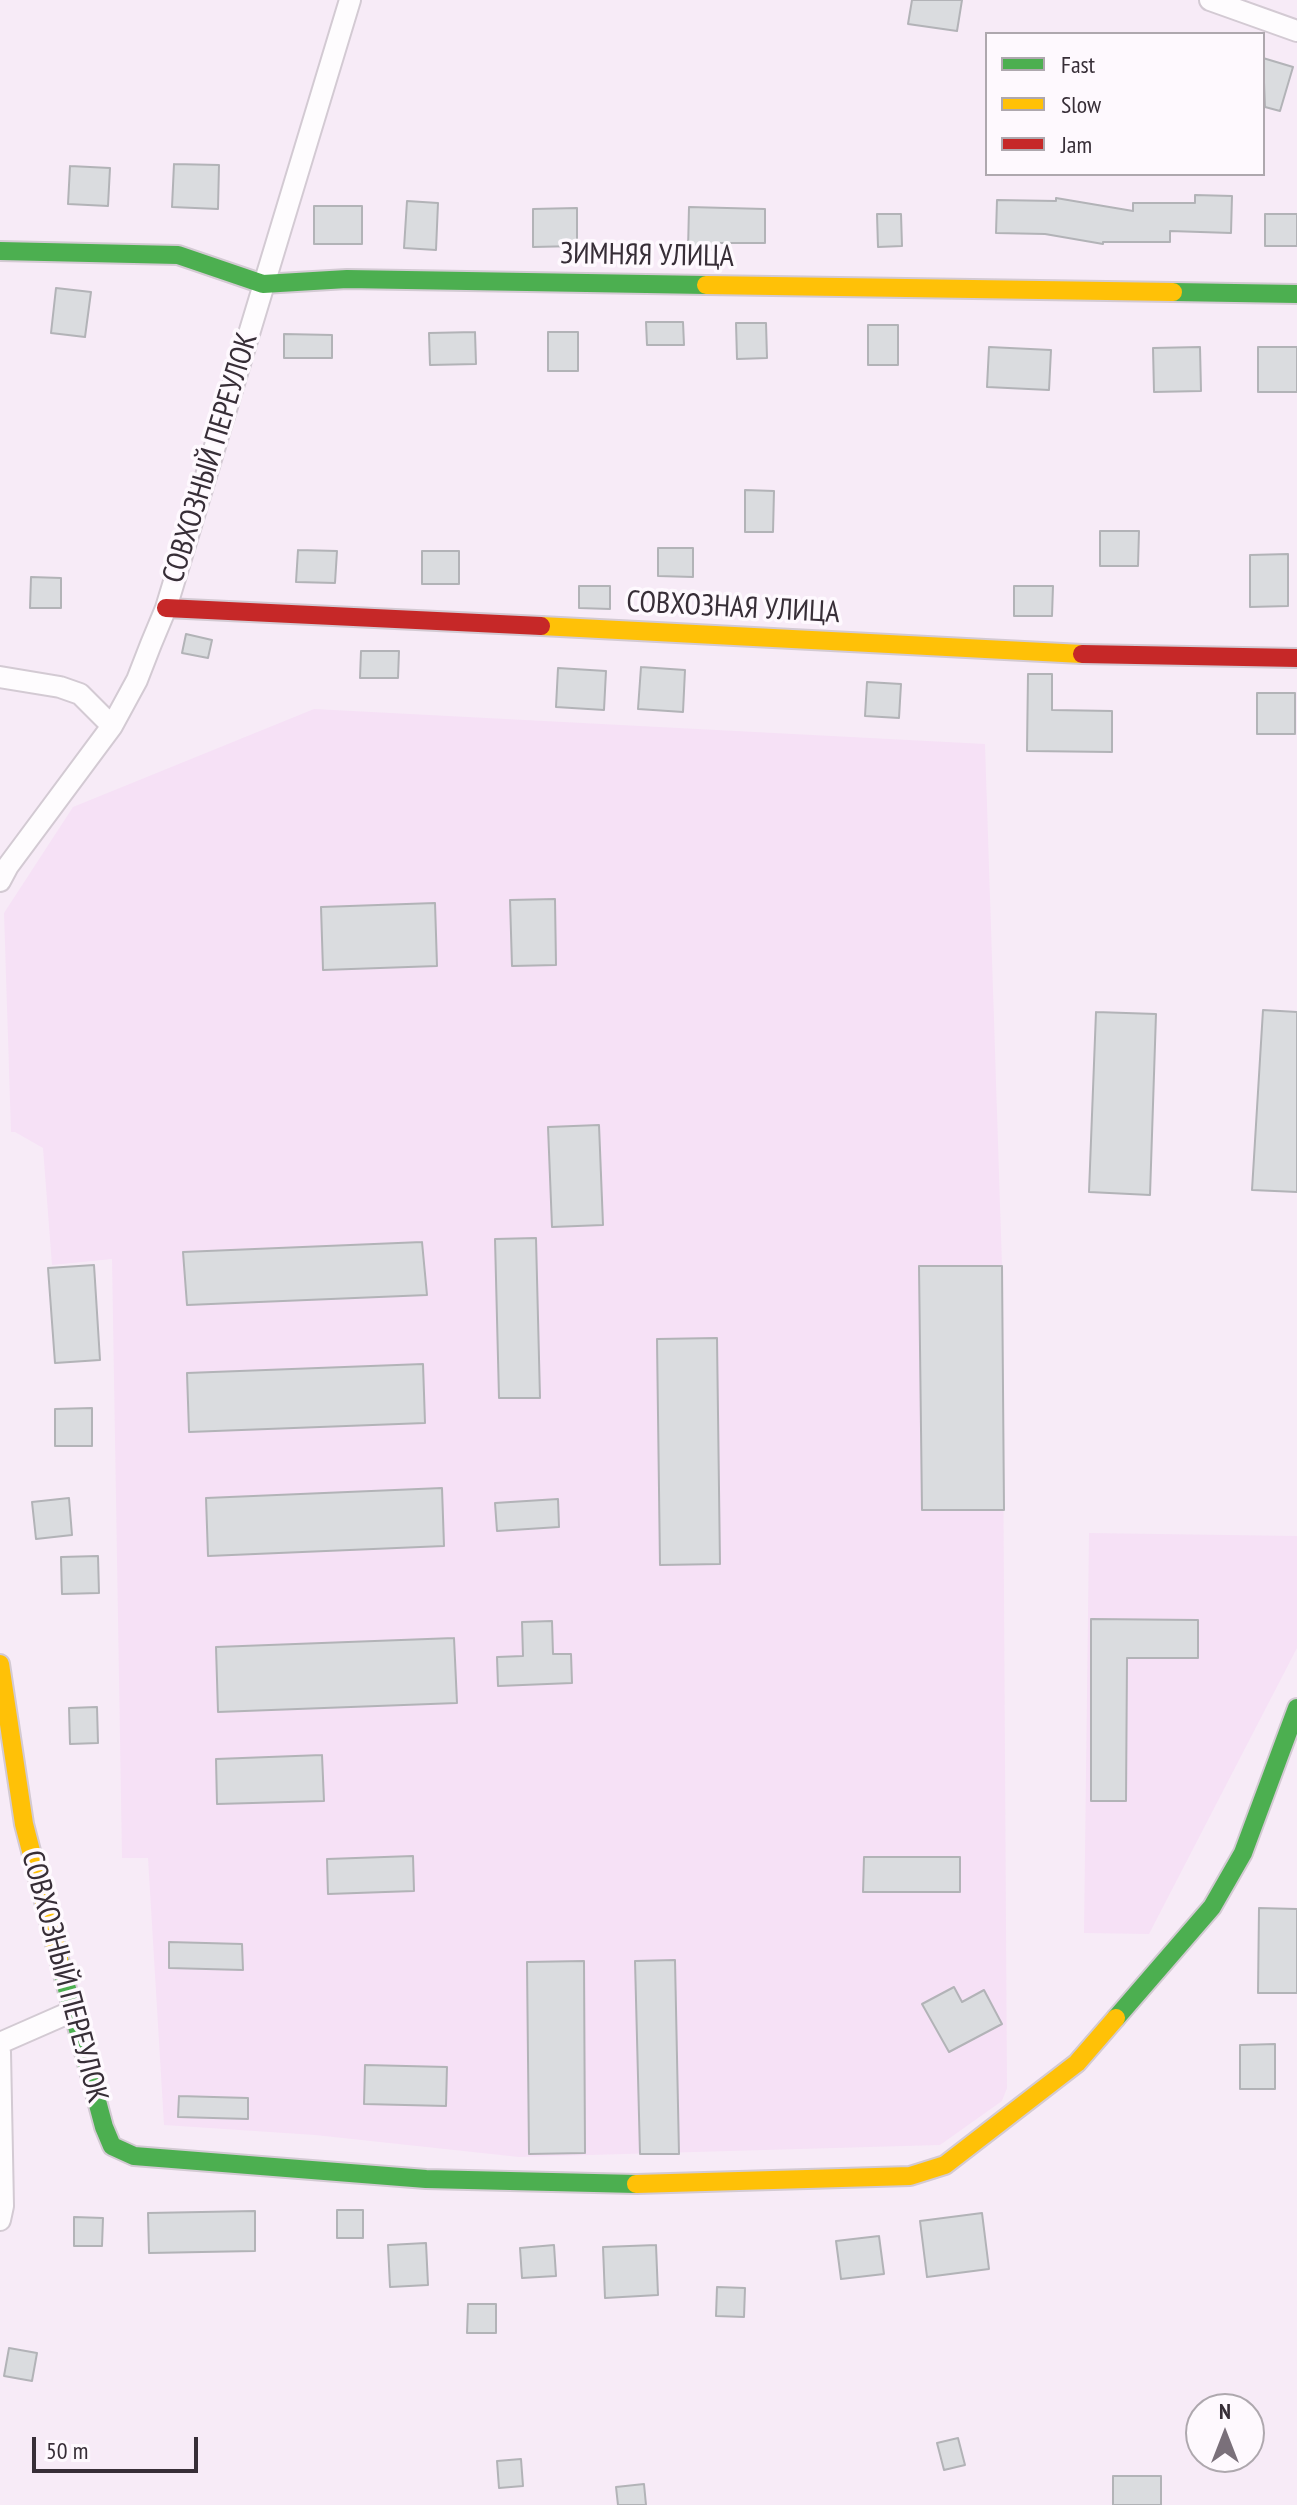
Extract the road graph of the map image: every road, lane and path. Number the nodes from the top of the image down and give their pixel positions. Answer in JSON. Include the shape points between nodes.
{"nodes":[{"id":1,"x":350,"y":0,"type":"edge"},
{"id":2,"x":1210,"y":0,"type":"edge"},
{"id":3,"x":1297,"y":31,"type":"edge"},
{"id":4,"x":0,"y":251,"type":"edge"},
{"id":5,"x":263,"y":284,"type":"junction"},
{"id":6,"x":1297,"y":294,"type":"edge"},
{"id":7,"x":166,"y":608,"type":"junction"},
{"id":8,"x":1297,"y":658,"type":"edge"},
{"id":9,"x":0,"y":677,"type":"edge"},
{"id":10,"x":112,"y":726,"type":"junction"},
{"id":11,"x":0,"y":881,"type":"edge"},
{"id":12,"x":0,"y":1664,"type":"edge"},
{"id":13,"x":1297,"y":1708,"type":"edge"},
{"id":14,"x":73,"y":2011,"type":"junction"},
{"id":15,"x":0,"y":2043,"type":"edge"},
{"id":16,"x":0,"y":2052,"type":"edge"},
{"id":17,"x":0,"y":2220,"type":"edge"}],
"edges":[{"from":1,"to":5,"type":"street","name":"СОВХОЗНЫЙ ПЕРЕУЛОК"},
{"from":2,"to":3,"type":"street"},
{"from":4,"to":5,"type":"street","name":"ЗИМНЯЯ УЛИЦА","via":[[178,255]]},
{"from":5,"to":6,"type":"street","name":"ЗИМНЯЯ УЛИЦА","via":[[347,279]]},
{"from":5,"to":7,"type":"street","name":"СОВХОЗНЫЙ ПЕРЕУЛОК"},
{"from":7,"to":8,"type":"street","name":"СОВХОЗНАЯ УЛИЦА","via":[[1030,653]]},
{"from":7,"to":10,"type":"street","name":"СОВХОЗНЫЙ ПЕРЕУЛОК"},
{"from":9,"to":10,"type":"street","via":[[80,694]]},
{"from":10,"to":11,"type":"street","name":"СОВХОЗНЫЙ ПЕРЕУЛОК"},
{"from":12,"to":14,"type":"street","name":"СОВХОЗНЫЙ ПЕРЕУЛОК","via":[[24,1824]]},
{"from":13,"to":14,"type":"street","name":"СОВХОЗНЫЙ ПЕРЕУЛОК","via":[[1243,1853],[1212,1907],[1077,2063],[945,2165],[910,2176],[631,2184],[426,2179],[134,2156],[112,2146]]},
{"from":14,"to":15,"type":"street"},
{"from":16,"to":17,"type":"street"}]}
